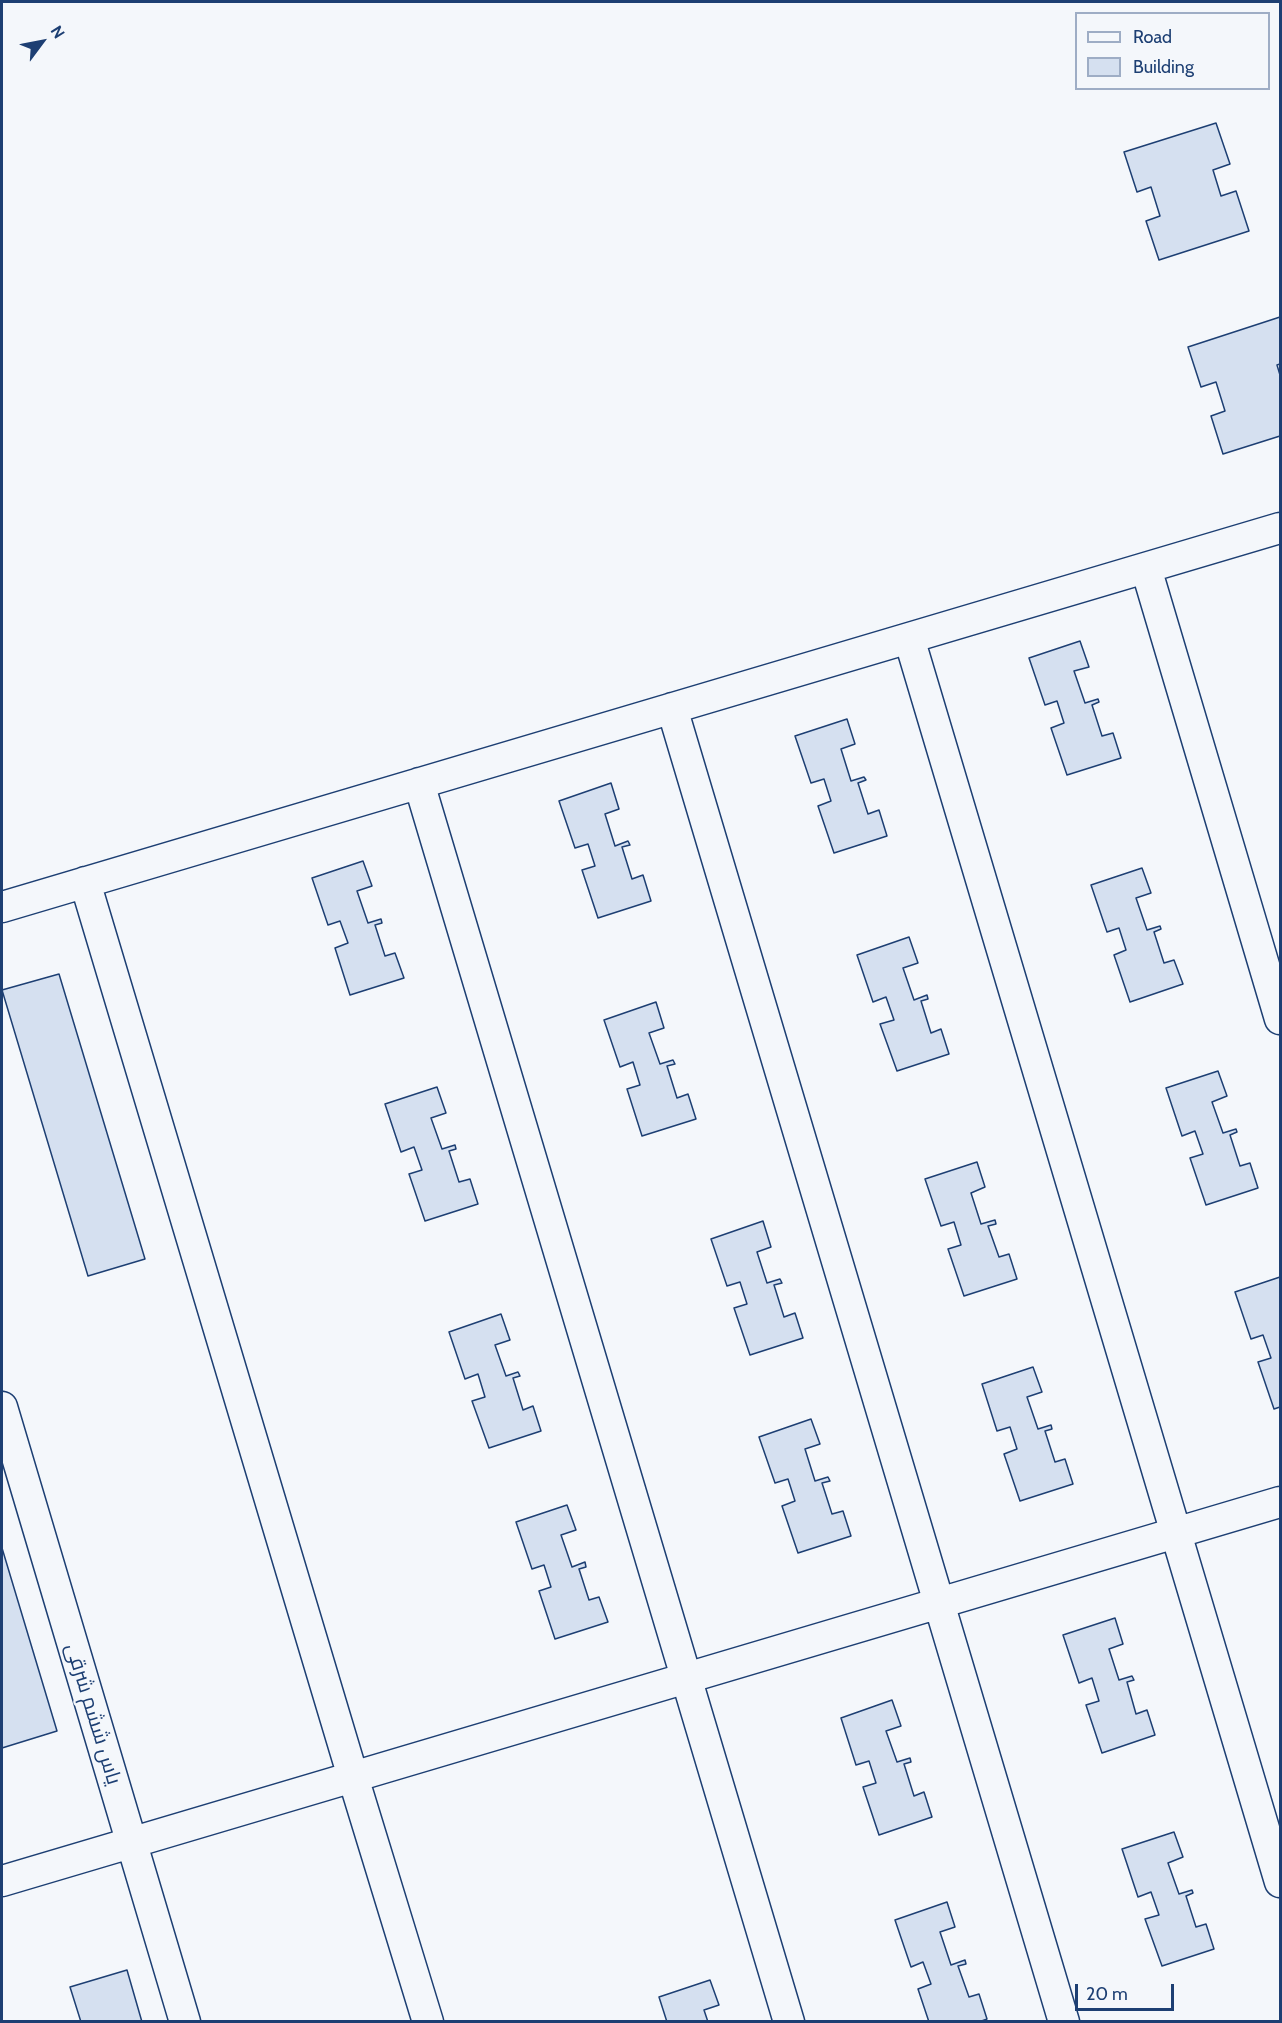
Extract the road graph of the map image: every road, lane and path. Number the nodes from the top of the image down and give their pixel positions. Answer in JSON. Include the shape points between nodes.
{"nodes":[{"id":1,"x":1281,"y":528,"type":"edge"},
{"id":2,"x":1146,"y":568,"type":"junction"},
{"id":3,"x":909,"y":638,"type":"junction"},
{"id":4,"x":672,"y":708,"type":"junction"},
{"id":5,"x":419,"y":783,"type":"junction"},
{"id":6,"x":86,"y":882,"type":"junction"},
{"id":7,"x":2,"y":907,"type":"edge"},
{"id":8,"x":1281,"y":1019,"type":"edge"},
{"id":9,"x":2,"y":1407,"type":"edge"},
{"id":10,"x":1281,"y":1502,"type":"edge"},
{"id":11,"x":1176,"y":1533,"type":"junction"},
{"id":12,"x":939,"y":1603,"type":"junction"},
{"id":13,"x":687,"y":1678,"type":"junction"},
{"id":14,"x":353,"y":1777,"type":"junction"},
{"id":15,"x":131,"y":1843,"type":"junction"},
{"id":16,"x":2,"y":1881,"type":"edge"},
{"id":17,"x":1281,"y":1882,"type":"edge"},
{"id":18,"x":185,"y":2022,"type":"edge"},
{"id":19,"x":428,"y":2022,"type":"edge"},
{"id":20,"x":789,"y":2022,"type":"edge"},
{"id":21,"x":1064,"y":2022,"type":"edge"}],
"edges":[{"from":1,"to":2,"type":"street"},
{"from":2,"to":3,"type":"street"},
{"from":2,"to":8,"type":"street"},
{"from":3,"to":4,"type":"street"},
{"from":3,"to":11,"type":"street"},
{"from":4,"to":5,"type":"street"},
{"from":4,"to":12,"type":"street"},
{"from":5,"to":6,"type":"street"},
{"from":5,"to":13,"type":"street"},
{"from":6,"to":7,"type":"street"},
{"from":6,"to":14,"type":"street"},
{"from":9,"to":15,"type":"street","name":"یاس ششم شرقی"},
{"from":10,"to":11,"type":"street"},
{"from":11,"to":12,"type":"street"},
{"from":11,"to":17,"type":"street"},
{"from":12,"to":13,"type":"street"},
{"from":12,"to":21,"type":"street"},
{"from":13,"to":14,"type":"street"},
{"from":13,"to":20,"type":"street"},
{"from":14,"to":15,"type":"street"},
{"from":14,"to":19,"type":"street"},
{"from":15,"to":16,"type":"street"},
{"from":15,"to":18,"type":"street","name":"یاس ششم شرقی"}]}
